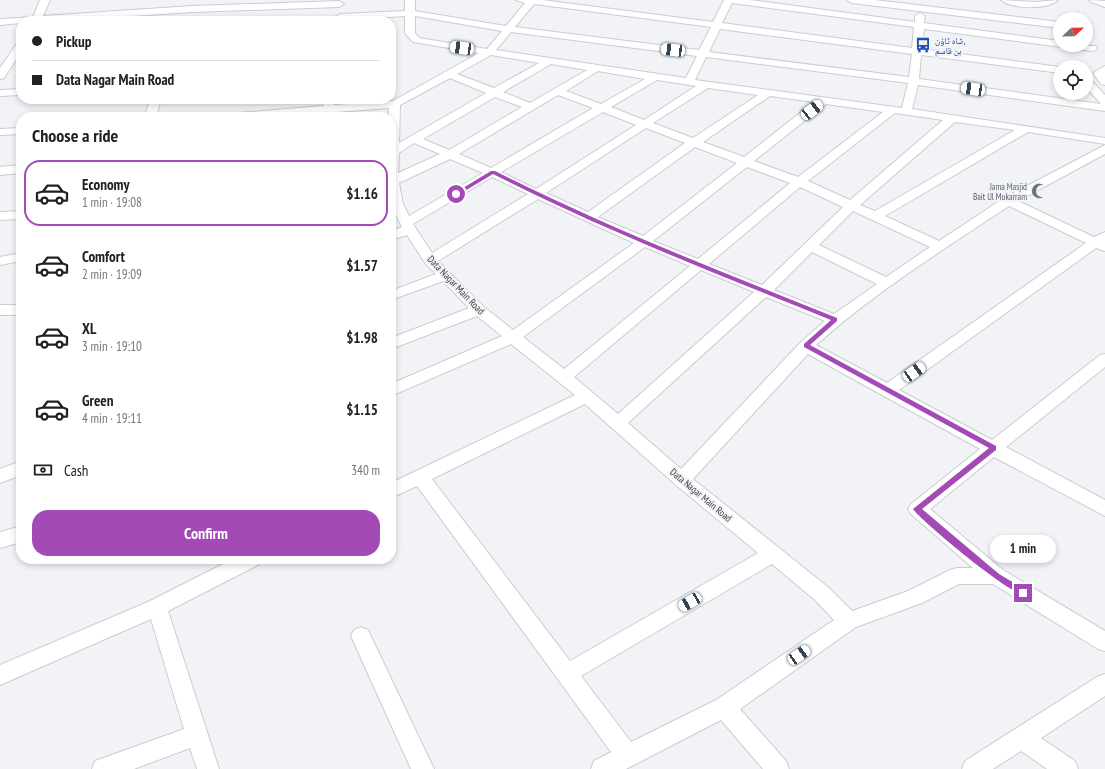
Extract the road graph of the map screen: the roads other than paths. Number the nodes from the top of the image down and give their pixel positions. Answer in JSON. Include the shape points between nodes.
{"nodes":[{"id":1,"x":45,"y":0,"type":"edge"},
{"id":2,"x":410,"y":0,"type":"edge"},
{"id":3,"x":521,"y":0,"type":"edge"},
{"id":4,"x":729,"y":0,"type":"edge"},
{"id":5,"x":852,"y":0,"type":"edge"},
{"id":6,"x":1006,"y":0,"type":"edge"},
{"id":7,"x":1053,"y":0,"type":"edge"},
{"id":8,"x":1094,"y":0,"type":"edge"},
{"id":9,"x":533,"y":1,"type":"edge"},
{"id":10,"x":339,"y":2,"type":"edge"},
{"id":11,"x":572,"y":3,"type":"edge"},
{"id":12,"x":193,"y":4,"type":"edge"},
{"id":13,"x":921,"y":4,"type":"edge"},
{"id":14,"x":1105,"y":4,"type":"edge"},
{"id":15,"x":411,"y":13,"type":"junction"},
{"id":16,"x":39,"y":16,"type":"edge"},
{"id":17,"x":76,"y":16,"type":"edge"},
{"id":18,"x":189,"y":16,"type":"edge"},
{"id":19,"x":340,"y":16,"type":"edge"},
{"id":20,"x":376,"y":16,"type":"edge"},
{"id":21,"x":16,"y":21,"type":"edge"},
{"id":22,"x":0,"y":22,"type":"edge"},
{"id":23,"x":1053,"y":24,"type":"edge"},
{"id":24,"x":919,"y":25,"type":"junction"},
{"id":25,"x":716,"y":26,"type":"junction"},
{"id":26,"x":509,"y":29,"type":"junction"},
{"id":27,"x":1053,"y":43,"type":"edge"},
{"id":28,"x":916,"y":51,"type":"junction"},
{"id":29,"x":16,"y":52,"type":"edge"},
{"id":30,"x":489,"y":52,"type":"junction"},
{"id":31,"x":703,"y":53,"type":"junction"},
{"id":32,"x":549,"y":61,"type":"junction"},
{"id":33,"x":9,"y":62,"type":"junction"},
{"id":34,"x":16,"y":62,"type":"edge"},
{"id":35,"x":597,"y":68,"type":"junction"},
{"id":36,"x":1053,"y":69,"type":"edge"},
{"id":37,"x":1105,"y":69,"type":"edge"},
{"id":38,"x":449,"y":74,"type":"junction"},
{"id":39,"x":0,"y":76,"type":"edge"},
{"id":40,"x":655,"y":77,"type":"junction"},
{"id":41,"x":914,"y":81,"type":"junction"},
{"id":42,"x":689,"y":82,"type":"junction"},
{"id":43,"x":1105,"y":82,"type":"edge"},
{"id":44,"x":706,"y":84,"type":"junction"},
{"id":45,"x":1093,"y":89,"type":"edge"},
{"id":46,"x":557,"y":91,"type":"junction"},
{"id":47,"x":16,"y":92,"type":"edge"},
{"id":48,"x":494,"y":92,"type":"junction"},
{"id":49,"x":0,"y":93,"type":"edge"},
{"id":50,"x":768,"y":93,"type":"junction"},
{"id":51,"x":823,"y":101,"type":"junction"},
{"id":52,"x":1105,"y":102,"type":"edge"},
{"id":53,"x":396,"y":103,"type":"edge"},
{"id":54,"x":328,"y":104,"type":"edge"},
{"id":55,"x":395,"y":104,"type":"joint"},
{"id":56,"x":530,"y":107,"type":"junction"},
{"id":57,"x":602,"y":108,"type":"junction"},
{"id":58,"x":1105,"y":108,"type":"edge"},
{"id":59,"x":891,"y":111,"type":"junction"},
{"id":60,"x":266,"y":112,"type":"edge"},
{"id":61,"x":394,"y":112,"type":"edge"},
{"id":62,"x":906,"y":113,"type":"junction"},
{"id":63,"x":952,"y":119,"type":"junction"},
{"id":64,"x":644,"y":124,"type":"junction"},
{"id":65,"x":1026,"y":128,"type":"junction"},
{"id":66,"x":16,"y":131,"type":"edge"},
{"id":67,"x":0,"y":132,"type":"edge"},
{"id":68,"x":414,"y":139,"type":"junction"},
{"id":69,"x":1105,"y":141,"type":"edge"},
{"id":70,"x":693,"y":143,"type":"junction"},
{"id":71,"x":396,"y":145,"type":"edge"},
{"id":72,"x":1105,"y":149,"type":"edge"},
{"id":73,"x":450,"y":154,"type":"junction"},
{"id":74,"x":745,"y":162,"type":"junction"},
{"id":75,"x":16,"y":169,"type":"edge"},
{"id":76,"x":0,"y":170,"type":"edge"},
{"id":77,"x":493,"y":172,"type":"junction"},
{"id":78,"x":396,"y":179,"type":"edge"},
{"id":79,"x":799,"y":182,"type":"junction"},
{"id":80,"x":536,"y":194,"type":"junction"},
{"id":81,"x":396,"y":199,"type":"edge"},
{"id":82,"x":1008,"y":200,"type":"junction"},
{"id":83,"x":852,"y":205,"type":"junction"},
{"id":84,"x":16,"y":215,"type":"edge"},
{"id":85,"x":0,"y":216,"type":"edge"},
{"id":86,"x":876,"y":216,"type":"junction"},
{"id":87,"x":588,"y":218,"type":"junction"},
{"id":88,"x":408,"y":226,"type":"junction"},
{"id":89,"x":396,"y":233,"type":"edge"},
{"id":90,"x":644,"y":242,"type":"junction"},
{"id":91,"x":1102,"y":242,"type":"edge"},
{"id":92,"x":811,"y":246,"type":"junction"},
{"id":93,"x":940,"y":246,"type":"junction"},
{"id":94,"x":16,"y":258,"type":"edge"},
{"id":95,"x":430,"y":260,"type":"junction"},
{"id":96,"x":0,"y":261,"type":"edge"},
{"id":97,"x":699,"y":266,"type":"junction"},
{"id":98,"x":445,"y":275,"type":"junction"},
{"id":99,"x":887,"y":283,"type":"junction"},
{"id":100,"x":764,"y":291,"type":"junction"},
{"id":101,"x":396,"y":294,"type":"edge"},
{"id":102,"x":0,"y":310,"type":"edge"},
{"id":103,"x":16,"y":310,"type":"edge"},
{"id":104,"x":479,"y":310,"type":"junction"},
{"id":105,"x":835,"y":320,"type":"junction"},
{"id":106,"x":513,"y":337,"type":"junction"},
{"id":107,"x":396,"y":342,"type":"edge"},
{"id":108,"x":806,"y":346,"type":"junction"},
{"id":109,"x":1105,"y":359,"type":"edge"},
{"id":110,"x":563,"y":378,"type":"junction"},
{"id":111,"x":396,"y":388,"type":"edge"},
{"id":112,"x":888,"y":390,"type":"junction"},
{"id":113,"x":587,"y":396,"type":"junction"},
{"id":114,"x":618,"y":423,"type":"junction"},
{"id":115,"x":994,"y":448,"type":"junction"},
{"id":116,"x":16,"y":470,"type":"edge"},
{"id":117,"x":0,"y":476,"type":"edge"},
{"id":118,"x":420,"y":477,"type":"junction"},
{"id":119,"x":682,"y":480,"type":"junction"},
{"id":120,"x":396,"y":489,"type":"edge"},
{"id":121,"x":1105,"y":509,"type":"edge"},
{"id":122,"x":16,"y":535,"type":"edge"},
{"id":123,"x":0,"y":540,"type":"edge"},
{"id":124,"x":773,"y":554,"type":"junction"},
{"id":125,"x":241,"y":564,"type":"edge"},
{"id":126,"x":996,"y":576,"type":"junction"},
{"id":127,"x":157,"y":607,"type":"junction"},
{"id":128,"x":849,"y":621,"type":"junction"},
{"id":129,"x":361,"y":636,"type":"dead end"},
{"id":130,"x":1105,"y":642,"type":"edge"},
{"id":131,"x":566,"y":674,"type":"junction"},
{"id":132,"x":0,"y":675,"type":"edge"},
{"id":133,"x":1105,"y":684,"type":"edge"},
{"id":134,"x":724,"y":707,"type":"junction"},
{"id":135,"x":197,"y":735,"type":"junction"},
{"id":136,"x":1022,"y":738,"type":"junction"},
{"id":137,"x":628,"y":756,"type":"junction"},
{"id":138,"x":978,"y":768,"type":"edge"},
{"id":139,"x":102,"y":769,"type":"edge"},
{"id":140,"x":208,"y":769,"type":"edge"},
{"id":141,"x":423,"y":769,"type":"edge"},
{"id":142,"x":602,"y":769,"type":"edge"},
{"id":143,"x":778,"y":769,"type":"edge"},
{"id":144,"x":1066,"y":769,"type":"edge"}],
"edges":[{"from":1,"to":16,"type":"street"},
{"from":2,"to":15,"type":"street"},
{"from":3,"to":9,"type":"street"},
{"from":4,"to":24,"type":"street"},
{"from":4,"to":25,"type":"street"},
{"from":5,"to":13,"type":"street"},
{"from":6,"to":7,"type":"street","via":[[1038,5]]},
{"from":8,"to":14,"type":"street"},
{"from":9,"to":11,"type":"street"},
{"from":9,"to":26,"type":"street"},
{"from":10,"to":12,"type":"street"},
{"from":10,"to":19,"type":"street"},
{"from":11,"to":25,"type":"street"},
{"from":12,"to":17,"type":"street"},
{"from":12,"to":18,"type":"street"},
{"from":13,"to":23,"type":"street"},
{"from":13,"to":24,"type":"street"},
{"from":15,"to":20,"type":"street"},
{"from":15,"to":26,"type":"street"},
{"from":15,"to":30,"type":"street","via":[[410,33],[416,40]]},
{"from":21,"to":22,"type":"street"},
{"from":24,"to":27,"type":"street"},
{"from":24,"to":28,"type":"street"},
{"from":25,"to":28,"type":"street"},
{"from":25,"to":31,"type":"street"},
{"from":26,"to":30,"type":"street"},
{"from":26,"to":31,"type":"street"},
{"from":28,"to":36,"type":"street"},
{"from":28,"to":41,"type":"street"},
{"from":29,"to":33,"type":"street"},
{"from":30,"to":32,"type":"street"},
{"from":30,"to":38,"type":"street"},
{"from":31,"to":41,"type":"street"},
{"from":31,"to":42,"type":"street"},
{"from":32,"to":35,"type":"street"},
{"from":32,"to":48,"type":"street"},
{"from":33,"to":34,"type":"street"},
{"from":33,"to":39,"type":"street"},
{"from":35,"to":40,"type":"street"},
{"from":35,"to":46,"type":"street"},
{"from":37,"to":43,"type":"street","via":[[1098,73]]},
{"from":38,"to":48,"type":"street"},
{"from":38,"to":53,"type":"street"},
{"from":40,"to":42,"type":"street"},
{"from":40,"to":57,"type":"street"},
{"from":41,"to":58,"type":"street"},
{"from":41,"to":62,"type":"street"},
{"from":42,"to":44,"type":"street"},
{"from":44,"to":50,"type":"street"},
{"from":44,"to":64,"type":"street"},
{"from":45,"to":52,"type":"street"},
{"from":46,"to":56,"type":"street"},
{"from":46,"to":57,"type":"street"},
{"from":47,"to":49,"type":"street"},
{"from":48,"to":56,"type":"street"},
{"from":48,"to":68,"type":"street"},
{"from":50,"to":51,"type":"street"},
{"from":50,"to":70,"type":"street"},
{"from":51,"to":59,"type":"street"},
{"from":51,"to":74,"type":"street"},
{"from":54,"to":55,"type":"street"},
{"from":54,"to":60,"type":"street"},
{"from":55,"to":61,"type":"street","name":"Data Nagar Main Road"},
{"from":56,"to":73,"type":"street"},
{"from":57,"to":64,"type":"street"},
{"from":57,"to":77,"type":"street"},
{"from":59,"to":62,"type":"street"},
{"from":59,"to":79,"type":"street"},
{"from":62,"to":63,"type":"street"},
{"from":63,"to":65,"type":"street"},
{"from":63,"to":83,"type":"street"},
{"from":64,"to":70,"type":"street"},
{"from":64,"to":80,"type":"street"},
{"from":65,"to":69,"type":"street"},
{"from":65,"to":86,"type":"street"},
{"from":66,"to":67,"type":"street"},
{"from":68,"to":71,"type":"street"},
{"from":68,"to":73,"type":"street"},
{"from":70,"to":74,"type":"street"},
{"from":70,"to":87,"type":"street"},
{"from":72,"to":82,"type":"street"},
{"from":73,"to":77,"type":"street"},
{"from":73,"to":78,"type":"street"},
{"from":74,"to":79,"type":"street"},
{"from":74,"to":90,"type":"street"},
{"from":75,"to":76,"type":"street"},
{"from":77,"to":80,"type":"street"},
{"from":77,"to":88,"type":"street"},
{"from":79,"to":83,"type":"street"},
{"from":79,"to":97,"type":"street"},
{"from":80,"to":87,"type":"street"},
{"from":80,"to":95,"type":"street"},
{"from":81,"to":88,"type":"street","name":"Data Nagar Main Road"},
{"from":82,"to":91,"type":"street"},
{"from":82,"to":93,"type":"street"},
{"from":83,"to":86,"type":"street"},
{"from":83,"to":92,"type":"street"},
{"from":84,"to":85,"type":"street"},
{"from":86,"to":93,"type":"street"},
{"from":87,"to":90,"type":"street"},
{"from":88,"to":89,"type":"street"},
{"from":88,"to":95,"type":"street","name":"Data Nagar Main Road"},
{"from":90,"to":97,"type":"street"},
{"from":90,"to":106,"type":"street"},
{"from":91,"to":112,"type":"street"},
{"from":92,"to":99,"type":"street"},
{"from":92,"to":100,"type":"street"},
{"from":93,"to":99,"type":"street"},
{"from":94,"to":96,"type":"street"},
{"from":95,"to":98,"type":"street","name":"Data Nagar Main Road"},
{"from":97,"to":100,"type":"street"},
{"from":97,"to":110,"type":"street"},
{"from":98,"to":101,"type":"street"},
{"from":98,"to":104,"type":"street","name":"Data Nagar Main Road"},
{"from":99,"to":105,"type":"street"},
{"from":100,"to":105,"type":"street"},
{"from":100,"to":114,"type":"street"},
{"from":102,"to":103,"type":"street"},
{"from":104,"to":106,"type":"street","name":"Data Nagar Main Road"},
{"from":104,"to":107,"type":"street"},
{"from":105,"to":108,"type":"street"},
{"from":106,"to":110,"type":"street","name":"Data Nagar Main Road"},
{"from":106,"to":111,"type":"street"},
{"from":108,"to":112,"type":"street"},
{"from":108,"to":119,"type":"street"},
{"from":109,"to":115,"type":"street"},
{"from":110,"to":113,"type":"street","name":"Data Nagar Main Road"},
{"from":112,"to":115,"type":"street"},
{"from":113,"to":114,"type":"street","name":"Data Nagar Main Road"},
{"from":113,"to":118,"type":"street"},
{"from":114,"to":119,"type":"street","name":"Data Nagar Main Road"},
{"from":115,"to":121,"type":"street"},
{"from":115,"to":126,"type":"street","via":[[917,509]]},
{"from":116,"to":117,"type":"street"},
{"from":118,"to":120,"type":"street"},
{"from":118,"to":131,"type":"street"},
{"from":119,"to":124,"type":"street","name":"Data Nagar Main Road"},
{"from":122,"to":123,"type":"street"},
{"from":124,"to":128,"type":"street","name":"Data Nagar Main Road","via":[[822,594]]},
{"from":124,"to":131,"type":"street"},
{"from":125,"to":127,"type":"street"},
{"from":126,"to":128,"type":"street","via":[[956,576],[915,597]]},
{"from":126,"to":130,"type":"street"},
{"from":127,"to":132,"type":"street"},
{"from":127,"to":135,"type":"street"},
{"from":128,"to":134,"type":"street"},
{"from":129,"to":141,"type":"street"},
{"from":131,"to":137,"type":"street"},
{"from":133,"to":136,"type":"street"},
{"from":134,"to":137,"type":"street"},
{"from":134,"to":143,"type":"street"},
{"from":135,"to":139,"type":"street"},
{"from":135,"to":140,"type":"street"},
{"from":136,"to":138,"type":"street"},
{"from":136,"to":144,"type":"street"},
{"from":137,"to":142,"type":"street"}]}
